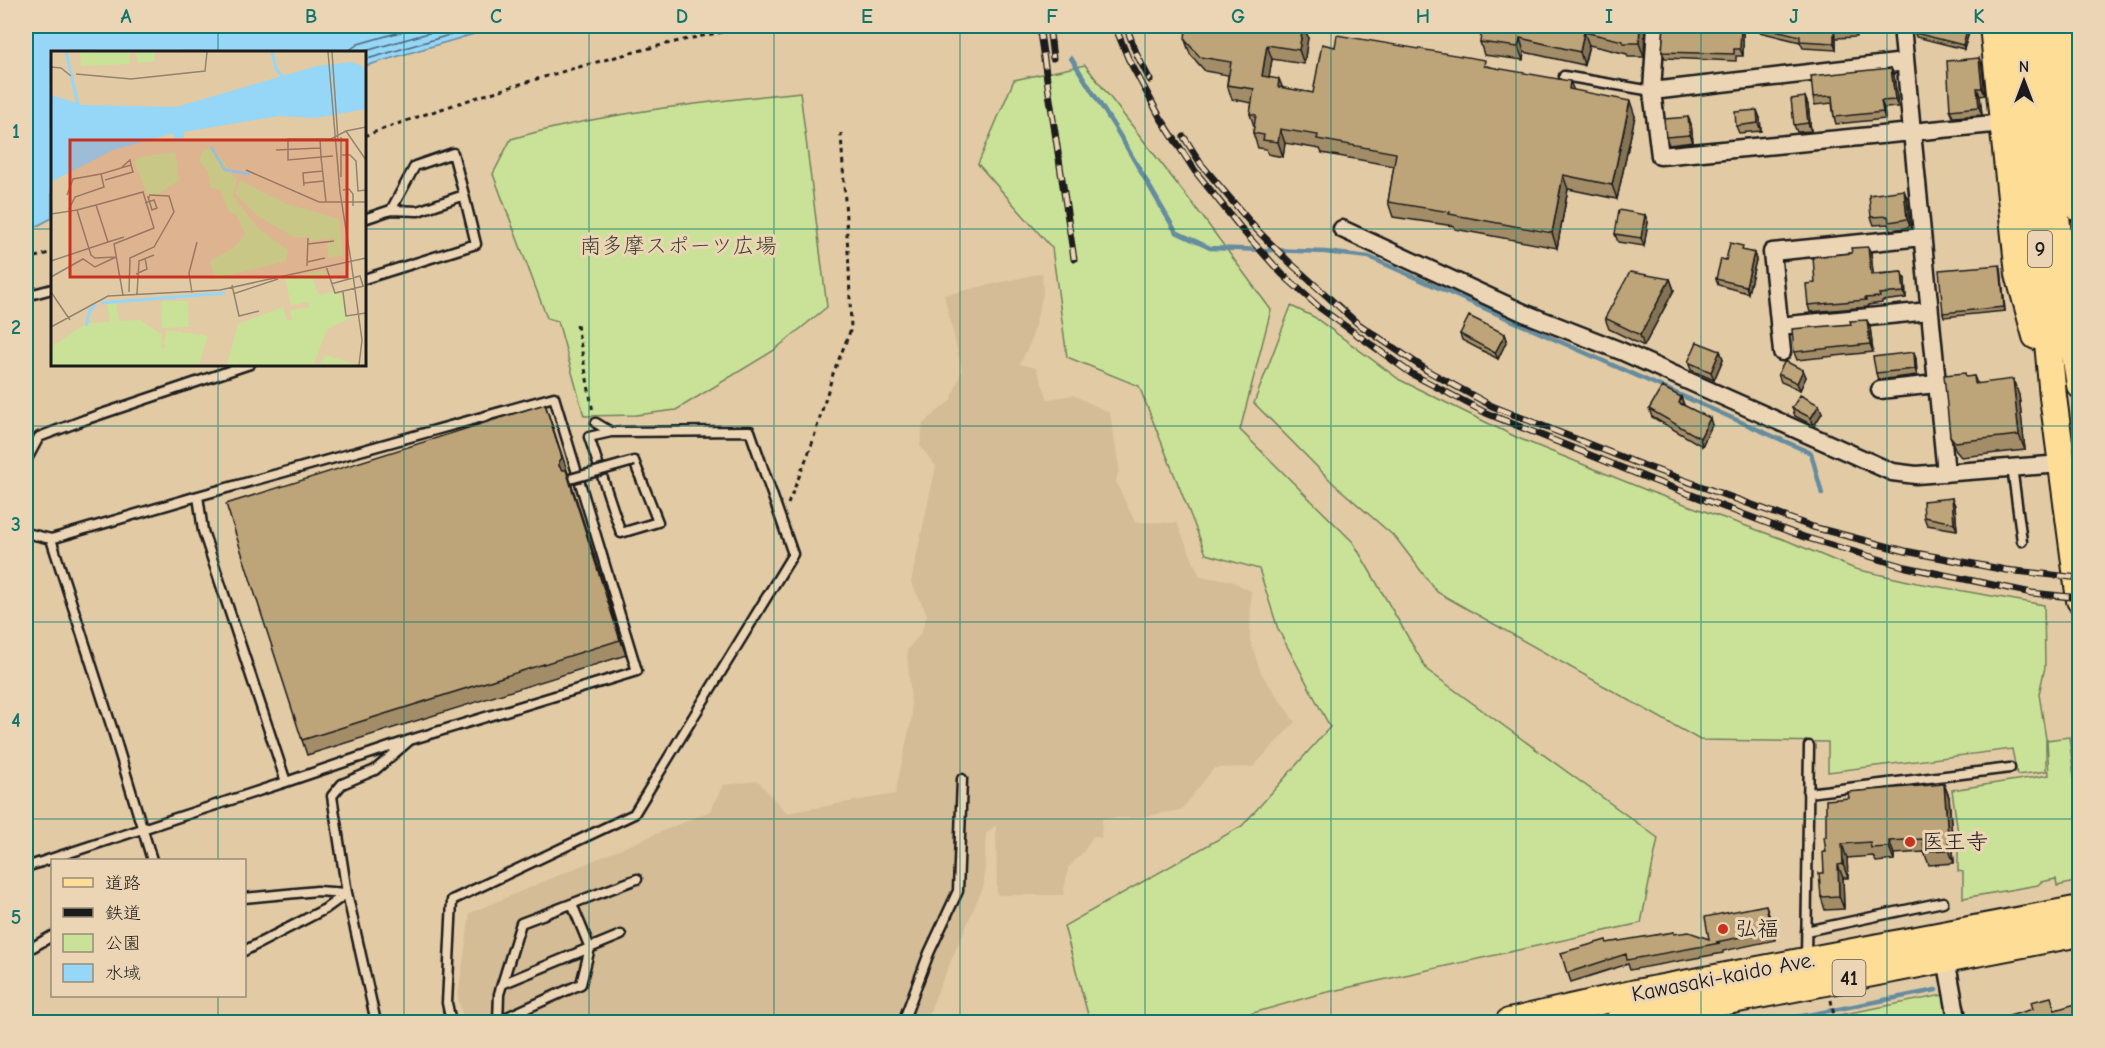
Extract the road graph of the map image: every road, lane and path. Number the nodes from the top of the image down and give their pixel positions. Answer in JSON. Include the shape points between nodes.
{"nodes":[{"id":1,"x":764,"y":26,"type":"edge"},
{"id":2,"x":1656,"y":26,"type":"edge"},
{"id":3,"x":1902,"y":26,"type":"edge"},
{"id":4,"x":1993,"y":26,"type":"edge"},
{"id":5,"x":2036,"y":28,"type":"edge"},
{"id":6,"x":1905,"y":62,"type":"junction"},
{"id":7,"x":1564,"y":76,"type":"dead end"},
{"id":8,"x":1652,"y":91,"type":"junction"},
{"id":9,"x":2075,"y":116,"type":"edge"},
{"id":10,"x":2003,"y":123,"type":"junction"},
{"id":11,"x":1912,"y":132,"type":"junction"},
{"id":12,"x":841,"y":133,"type":"dead end"},
{"id":13,"x":366,"y":135,"type":"edge"},
{"id":14,"x":464,"y":195,"type":"junction"},
{"id":15,"x":2079,"y":209,"type":"edge"},
{"id":16,"x":392,"y":210,"type":"junction"},
{"id":17,"x":366,"y":218,"type":"edge"},
{"id":18,"x":1342,"y":229,"type":"dead end"},
{"id":19,"x":1922,"y":237,"type":"junction"},
{"id":20,"x":51,"y":252,"type":"edge"},
{"id":21,"x":26,"y":261,"type":"edge"},
{"id":22,"x":366,"y":278,"type":"edge"},
{"id":23,"x":2072,"y":281,"type":"edge"},
{"id":24,"x":51,"y":289,"type":"edge"},
{"id":25,"x":26,"y":296,"type":"edge"},
{"id":26,"x":1929,"y":311,"type":"junction"},
{"id":27,"x":577,"y":325,"type":"dead end"},
{"id":28,"x":1779,"y":326,"type":"junction"},
{"id":29,"x":1782,"y":352,"type":"dead end"},
{"id":30,"x":244,"y":366,"type":"edge"},
{"id":31,"x":1936,"y":384,"type":"junction"},
{"id":32,"x":2079,"y":384,"type":"edge"},
{"id":33,"x":1880,"y":390,"type":"dead end"},
{"id":34,"x":2053,"y":397,"type":"junction"},
{"id":35,"x":596,"y":423,"type":"joint"},
{"id":36,"x":611,"y":432,"type":"junction"},
{"id":37,"x":26,"y":461,"type":"edge"},
{"id":38,"x":2062,"y":464,"type":"junction"},
{"id":39,"x":2012,"y":467,"type":"junction"},
{"id":40,"x":1946,"y":473,"type":"junction"},
{"id":41,"x":570,"y":479,"type":"edge"},
{"id":42,"x":198,"y":496,"type":"junction"},
{"id":43,"x":781,"y":520,"type":"junction"},
{"id":44,"x":26,"y":533,"type":"edge"},
{"id":45,"x":51,"y":539,"type":"junction"},
{"id":46,"x":2022,"y":541,"type":"dead end"},
{"id":47,"x":2079,"y":600,"type":"edge"},
{"id":48,"x":410,"y":740,"type":"junction"},
{"id":49,"x":1809,"y":746,"type":"dead end"},
{"id":50,"x":2010,"y":768,"type":"dead end"},
{"id":51,"x":962,"y":779,"type":"dead end"},
{"id":52,"x":286,"y":783,"type":"junction"},
{"id":53,"x":1808,"y":793,"type":"junction"},
{"id":54,"x":143,"y":828,"type":"junction"},
{"id":55,"x":51,"y":859,"type":"edge"},
{"id":56,"x":51,"y":859,"type":"edge"},
{"id":57,"x":151,"y":859,"type":"edge"},
{"id":58,"x":26,"y":867,"type":"edge"},
{"id":59,"x":637,"y":879,"type":"dead end"},
{"id":60,"x":347,"y":893,"type":"junction"},
{"id":61,"x":246,"y":898,"type":"edge"},
{"id":62,"x":1943,"y":902,"type":"dead end"},
{"id":63,"x":572,"y":904,"type":"junction"},
{"id":64,"x":2079,"y":909,"type":"edge"},
{"id":65,"x":1806,"y":931,"type":"junction"},
{"id":66,"x":2079,"y":933,"type":"edge"},
{"id":67,"x":621,"y":935,"type":"dead end"},
{"id":68,"x":51,"y":937,"type":"edge"},
{"id":69,"x":590,"y":948,"type":"junction"},
{"id":70,"x":246,"y":950,"type":"edge"},
{"id":71,"x":26,"y":951,"type":"edge"},
{"id":72,"x":1946,"y":959,"type":"junction"},
{"id":73,"x":1808,"y":973,"type":"junction"},
{"id":74,"x":502,"y":984,"type":"junction"},
{"id":75,"x":1831,"y":1000,"type":"dead end"},
{"id":76,"x":1577,"y":1014,"type":"edge"},
{"id":77,"x":498,"y":1022,"type":"edge"},
{"id":78,"x":376,"y":1023,"type":"edge"},
{"id":79,"x":451,"y":1023,"type":"edge"},
{"id":80,"x":906,"y":1023,"type":"edge"},
{"id":81,"x":1509,"y":1023,"type":"edge"},
{"id":82,"x":1618,"y":1023,"type":"edge"},
{"id":83,"x":1835,"y":1023,"type":"edge"},
{"id":84,"x":1959,"y":1023,"type":"edge"}],
"edges":[{"from":1,"to":13,"type":"path","via":[[657,45],[430,111]]},
{"from":2,"to":8,"type":"street"},
{"from":3,"to":6,"type":"street"},
{"from":4,"to":10,"type":"main road"},
{"from":5,"to":9,"type":"main road"},
{"from":5,"to":23,"type":"main road","number":"9","via":[[2051,175]]},
{"from":5,"to":34,"type":"main road","number":"9"},
{"from":6,"to":8,"type":"street"},
{"from":6,"to":11,"type":"street"},
{"from":7,"to":8,"type":"lane"},
{"from":8,"to":11,"type":"street","via":[[1660,156]]},
{"from":9,"to":15,"type":"main road"},
{"from":10,"to":11,"type":"street"},
{"from":10,"to":34,"type":"main road","via":[[2019,274]]},
{"from":11,"to":19,"type":"street"},
{"from":12,"to":43,"type":"path","via":[[851,329],[811,447]]},
{"from":14,"to":16,"type":"lane","via":[[418,212]]},
{"from":14,"to":16,"type":"lane","via":[[453,153],[415,166]]},
{"from":14,"to":22,"type":"lane","via":[[476,244]]},
{"from":16,"to":17,"type":"lane"},
{"from":18,"to":40,"type":"street","via":[[1524,313],[1621,351],[1892,472]]},
{"from":19,"to":26,"type":"street"},
{"from":19,"to":28,"type":"street","via":[[1772,252]]},
{"from":20,"to":21,"type":"path"},
{"from":23,"to":32,"type":"main road","number":"9"},
{"from":24,"to":25,"type":"lane"},
{"from":26,"to":28,"type":"street"},
{"from":26,"to":31,"type":"street"},
{"from":27,"to":35,"type":"path"},
{"from":28,"to":29,"type":"street"},
{"from":30,"to":37,"type":"lane","via":[[39,437]]},
{"from":31,"to":33,"type":"street"},
{"from":31,"to":40,"type":"street"},
{"from":34,"to":38,"type":"main road","number":"9"},
{"from":35,"to":36,"type":"lane"},
{"from":36,"to":41,"type":"lane","bridge":true,"via":[[590,437],[621,533],[658,522],[634,461]]},
{"from":36,"to":43,"type":"lane","via":[[750,430]]},
{"from":38,"to":39,"type":"street"},
{"from":38,"to":47,"type":"main road","number":"9"},
{"from":39,"to":40,"type":"street"},
{"from":39,"to":46,"type":"lane"},
{"from":42,"to":45,"type":"lane"},
{"from":42,"to":48,"type":"lane","via":[[554,397],[637,671]]},
{"from":42,"to":52,"type":"lane","via":[[203,531]]},
{"from":43,"to":79,"type":"lane","via":[[793,554],[634,814],[452,900],[447,1003]]},
{"from":44,"to":45,"type":"lane"},
{"from":45,"to":54,"type":"lane"},
{"from":48,"to":52,"type":"lane"},
{"from":48,"to":60,"type":"lane","via":[[375,770],[342,784],[332,796]]},
{"from":49,"to":53,"type":"lane"},
{"from":50,"to":53,"type":"lane"},
{"from":51,"to":80,"type":"lane","via":[[958,891],[929,953]]},
{"from":52,"to":54,"type":"lane"},
{"from":53,"to":65,"type":"lane"},
{"from":54,"to":55,"type":"lane"},
{"from":54,"to":57,"type":"lane"},
{"from":56,"to":58,"type":"lane"},
{"from":59,"to":63,"type":"lane"},
{"from":60,"to":61,"type":"lane","via":[[317,891]]},
{"from":60,"to":70,"type":"lane","via":[[325,909]]},
{"from":60,"to":78,"type":"lane"},
{"from":62,"to":65,"type":"lane"},
{"from":63,"to":69,"type":"lane"},
{"from":63,"to":74,"type":"lane","via":[[520,923]]},
{"from":64,"to":73,"type":"main road","name":"Kawasaki-kaido Ave.","number":"41"},
{"from":65,"to":73,"type":"lane"},
{"from":66,"to":72,"type":"main road","name":"Kawasaki-kaido Ave.","number":"41"},
{"from":67,"to":69,"type":"lane"},
{"from":68,"to":71,"type":"lane"},
{"from":69,"to":74,"type":"lane"},
{"from":69,"to":77,"type":"lane","via":[[581,984]]},
{"from":72,"to":73,"type":"main road","name":"Kawasaki-kaido Ave.","number":"41"},
{"from":72,"to":84,"type":"street"},
{"from":73,"to":76,"type":"main road","name":"Kawasaki-kaido Ave.","number":"41"},
{"from":73,"to":82,"type":"main road","name":"Kawasaki-kaido Ave.","number":"41"},
{"from":74,"to":77,"type":"lane"},
{"from":75,"to":83,"type":"path"},
{"from":76,"to":81,"type":"main road","name":"Kawasaki-kaido Ave.","number":"41"}]}
